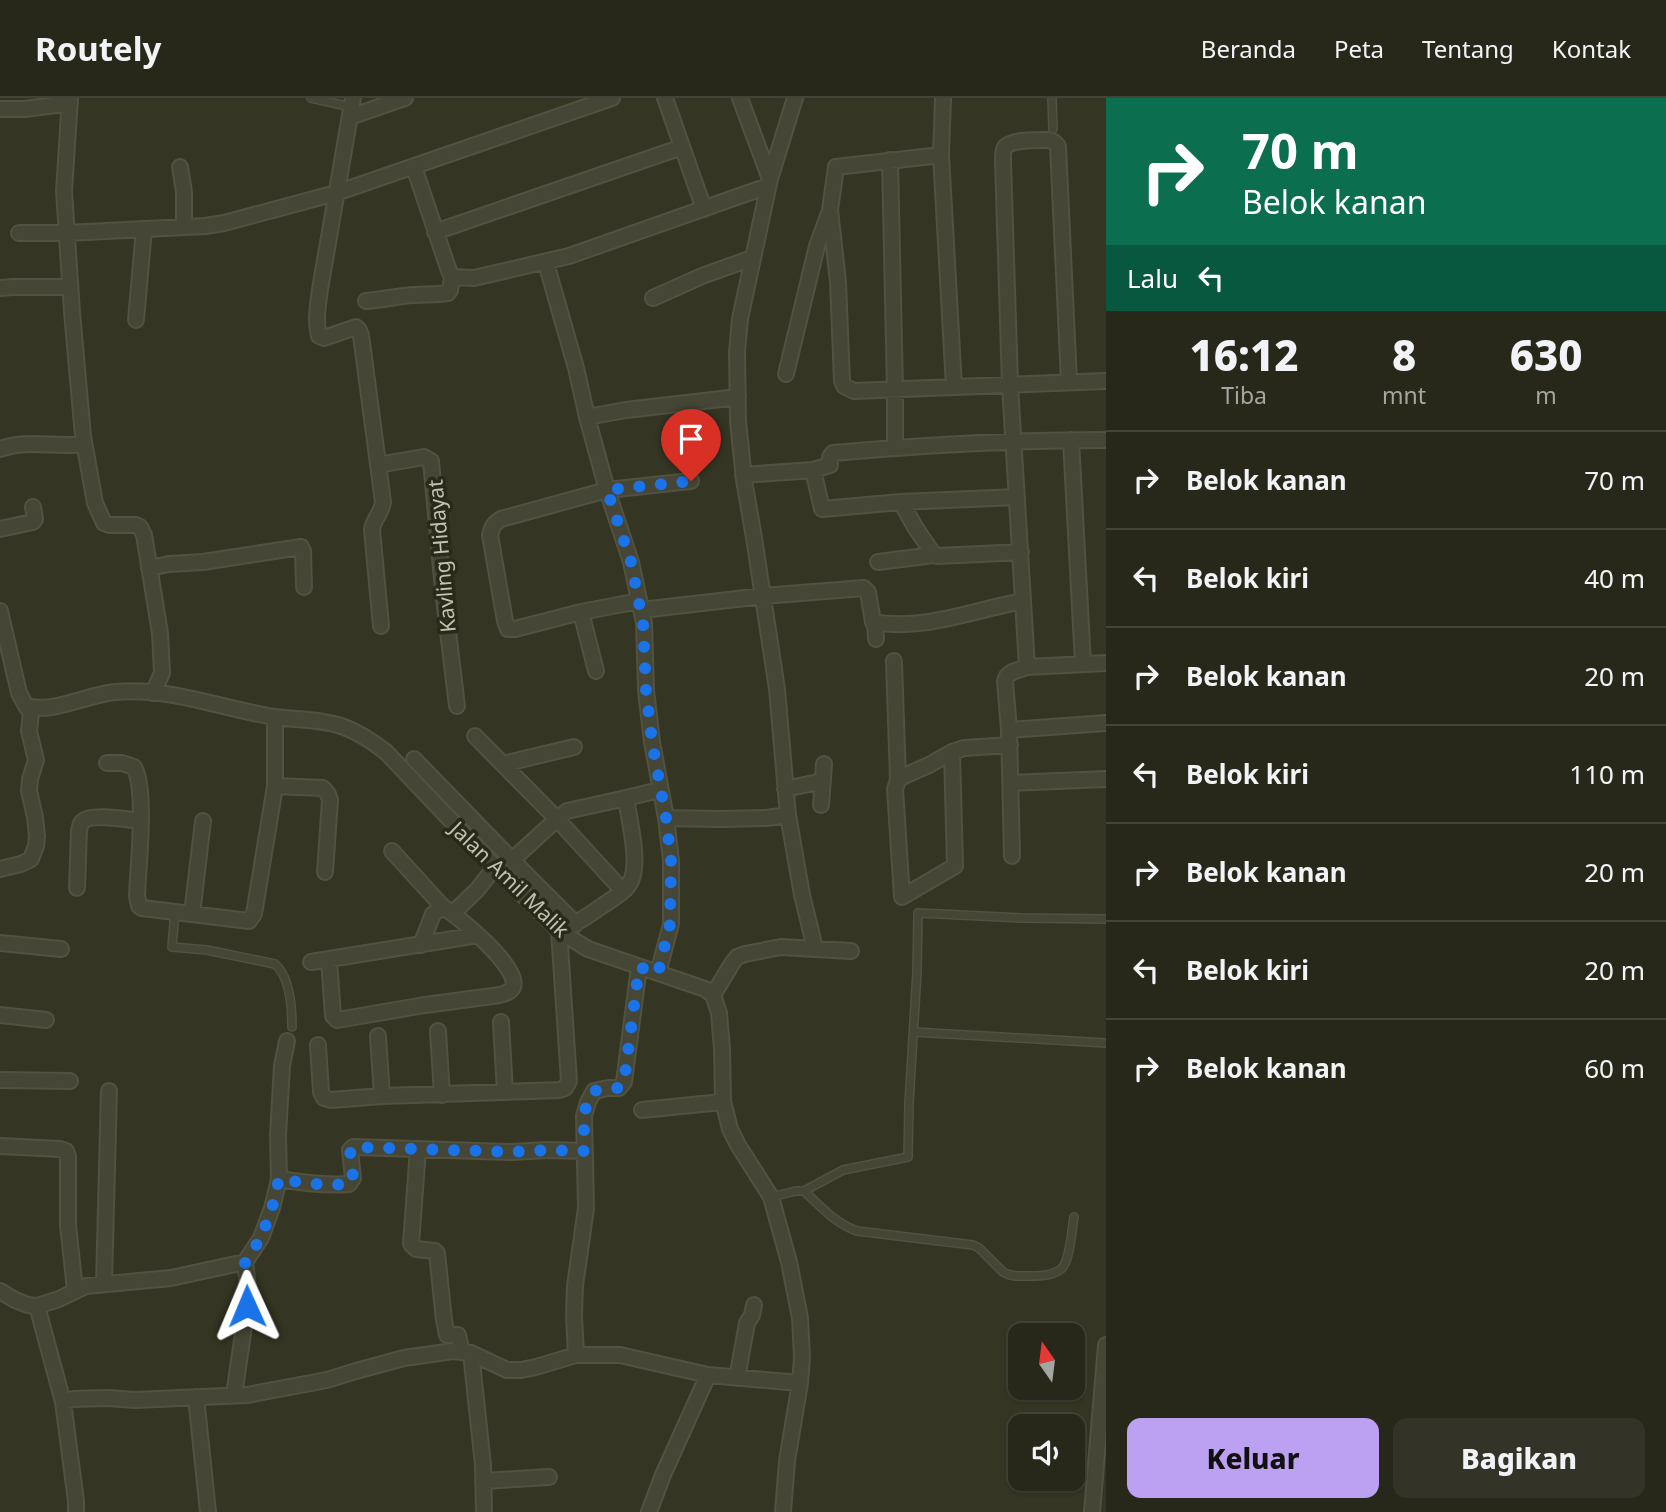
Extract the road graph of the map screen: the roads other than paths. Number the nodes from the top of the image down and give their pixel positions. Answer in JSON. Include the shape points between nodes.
{"nodes":[{"id":1,"x":311,"y":98,"type":"edge"},
{"id":2,"x":405,"y":98,"type":"edge"},
{"id":3,"x":612,"y":98,"type":"edge"},
{"id":4,"x":665,"y":98,"type":"edge"},
{"id":5,"x":740,"y":98,"type":"edge"},
{"id":6,"x":794,"y":98,"type":"edge"},
{"id":7,"x":943,"y":98,"type":"edge"},
{"id":8,"x":1052,"y":98,"type":"edge"},
{"id":9,"x":70,"y":100,"type":"edge"},
{"id":10,"x":351,"y":107,"type":"edge"},
{"id":11,"x":0,"y":109,"type":"edge"},
{"id":12,"x":1053,"y":130,"type":"dead end"},
{"id":13,"x":682,"y":147,"type":"junction"},
{"id":14,"x":941,"y":155,"type":"junction"},
{"id":15,"x":890,"y":160,"type":"junction"},
{"id":16,"x":180,"y":167,"type":"dead end"},
{"id":17,"x":414,"y":167,"type":"junction"},
{"id":18,"x":769,"y":183,"type":"junction"},
{"id":19,"x":336,"y":193,"type":"junction"},
{"id":20,"x":704,"y":209,"type":"junction"},
{"id":21,"x":830,"y":210,"type":"junction"},
{"id":22,"x":184,"y":228,"type":"junction"},
{"id":23,"x":144,"y":229,"type":"junction"},
{"id":24,"x":435,"y":232,"type":"junction"},
{"id":25,"x":19,"y":233,"type":"dead end"},
{"id":26,"x":66,"y":233,"type":"junction"},
{"id":27,"x":752,"y":258,"type":"junction"},
{"id":28,"x":546,"y":263,"type":"junction"},
{"id":29,"x":452,"y":277,"type":"junction"},
{"id":30,"x":70,"y":287,"type":"junction"},
{"id":31,"x":0,"y":288,"type":"edge"},
{"id":32,"x":653,"y":298,"type":"dead end"},
{"id":33,"x":366,"y":301,"type":"dead end"},
{"id":34,"x":136,"y":320,"type":"dead end"},
{"id":35,"x":786,"y":374,"type":"dead end"},
{"id":36,"x":1106,"y":381,"type":"edge"},
{"id":37,"x":1069,"y":382,"type":"junction"},
{"id":38,"x":1010,"y":384,"type":"junction"},
{"id":39,"x":954,"y":387,"type":"junction"},
{"id":40,"x":895,"y":390,"type":"junction"},
{"id":41,"x":738,"y":397,"type":"junction"},
{"id":42,"x":587,"y":417,"type":"junction"},
{"id":43,"x":1071,"y":440,"type":"junction"},
{"id":44,"x":1106,"y":440,"type":"edge"},
{"id":45,"x":1014,"y":441,"type":"junction"},
{"id":46,"x":84,"y":444,"type":"junction"},
{"id":47,"x":895,"y":447,"type":"junction"},
{"id":48,"x":0,"y":449,"type":"edge"},
{"id":49,"x":378,"y":466,"type":"junction"},
{"id":50,"x":813,"y":470,"type":"junction"},
{"id":51,"x":743,"y":475,"type":"junction"},
{"id":52,"x":691,"y":481,"type":"dead end"},
{"id":53,"x":607,"y":490,"type":"junction"},
{"id":54,"x":1017,"y":497,"type":"junction"},
{"id":55,"x":901,"y":502,"type":"junction"},
{"id":56,"x":33,"y":507,"type":"dead end"},
{"id":57,"x":0,"y":529,"type":"edge"},
{"id":58,"x":1021,"y":552,"type":"junction"},
{"id":59,"x":934,"y":555,"type":"junction"},
{"id":60,"x":878,"y":562,"type":"dead end"},
{"id":61,"x":149,"y":568,"type":"junction"},
{"id":62,"x":304,"y":587,"type":"dead end"},
{"id":63,"x":763,"y":596,"type":"junction"},
{"id":64,"x":1023,"y":601,"type":"junction"},
{"id":65,"x":640,"y":605,"type":"junction"},
{"id":66,"x":0,"y":611,"type":"edge"},
{"id":67,"x":581,"y":612,"type":"junction"},
{"id":68,"x":875,"y":623,"type":"junction"},
{"id":69,"x":381,"y":626,"type":"dead end"},
{"id":70,"x":876,"y":639,"type":"dead end"},
{"id":71,"x":894,"y":662,"type":"dead end"},
{"id":72,"x":1106,"y":663,"type":"edge"},
{"id":73,"x":1083,"y":664,"type":"junction"},
{"id":74,"x":1027,"y":667,"type":"junction"},
{"id":75,"x":596,"y":671,"type":"dead end"},
{"id":76,"x":153,"y":693,"type":"junction"},
{"id":77,"x":26,"y":706,"type":"junction"},
{"id":78,"x":457,"y":706,"type":"dead end"},
{"id":79,"x":275,"y":717,"type":"junction"},
{"id":80,"x":1106,"y":723,"type":"edge"},
{"id":81,"x":475,"y":736,"type":"dead end"},
{"id":82,"x":1009,"y":738,"type":"junction"},
{"id":83,"x":574,"y":747,"type":"dead end"},
{"id":84,"x":952,"y":752,"type":"junction"},
{"id":85,"x":414,"y":760,"type":"dead end"},
{"id":86,"x":107,"y":763,"type":"dead end"},
{"id":87,"x":502,"y":764,"type":"junction"},
{"id":88,"x":824,"y":764,"type":"dead end"},
{"id":89,"x":1106,"y":779,"type":"edge"},
{"id":90,"x":898,"y":780,"type":"junction"},
{"id":91,"x":823,"y":781,"type":"junction"},
{"id":92,"x":1011,"y":783,"type":"junction"},
{"id":93,"x":275,"y":786,"type":"junction"},
{"id":94,"x":785,"y":789,"type":"junction"},
{"id":95,"x":650,"y":792,"type":"dead end"},
{"id":96,"x":626,"y":798,"type":"junction"},
{"id":97,"x":821,"y":805,"type":"dead end"},
{"id":98,"x":788,"y":815,"type":"junction"},
{"id":99,"x":666,"y":818,"type":"junction"},
{"id":100,"x":556,"y":819,"type":"junction"},
{"id":101,"x":141,"y":821,"type":"junction"},
{"id":102,"x":203,"y":821,"type":"dead end"},
{"id":103,"x":392,"y":851,"type":"dead end"},
{"id":104,"x":1012,"y":856,"type":"dead end"},
{"id":105,"x":512,"y":860,"type":"junction"},
{"id":106,"x":495,"y":867,"type":"junction"},
{"id":107,"x":0,"y":869,"type":"edge"},
{"id":108,"x":325,"y":872,"type":"dead end"},
{"id":109,"x":77,"y":888,"type":"dead end"},
{"id":110,"x":623,"y":891,"type":"junction"},
{"id":111,"x":448,"y":910,"type":"junction"},
{"id":112,"x":175,"y":912,"type":"junction"},
{"id":113,"x":192,"y":914,"type":"junction"},
{"id":114,"x":1106,"y":919,"type":"edge"},
{"id":115,"x":576,"y":924,"type":"junction"},
{"id":116,"x":559,"y":930,"type":"junction"},
{"id":117,"x":478,"y":935,"type":"junction"},
{"id":118,"x":0,"y":943,"type":"edge"},
{"id":119,"x":421,"y":945,"type":"junction"},
{"id":120,"x":815,"y":948,"type":"junction"},
{"id":121,"x":61,"y":949,"type":"dead end"},
{"id":122,"x":851,"y":951,"type":"dead end"},
{"id":123,"x":329,"y":960,"type":"junction"},
{"id":124,"x":311,"y":962,"type":"dead end"},
{"id":125,"x":639,"y":967,"type":"junction"},
{"id":126,"x":658,"y":973,"type":"junction"},
{"id":127,"x":713,"y":995,"type":"junction"},
{"id":128,"x":0,"y":1015,"type":"edge"},
{"id":129,"x":46,"y":1020,"type":"dead end"},
{"id":130,"x":501,"y":1022,"type":"dead end"},
{"id":131,"x":438,"y":1031,"type":"dead end"},
{"id":132,"x":914,"y":1032,"type":"junction"},
{"id":133,"x":289,"y":1034,"type":"joint"},
{"id":134,"x":378,"y":1037,"type":"dead end"},
{"id":135,"x":1106,"y":1043,"type":"edge"},
{"id":136,"x":318,"y":1045,"type":"dead end"},
{"id":137,"x":0,"y":1080,"type":"edge"},
{"id":138,"x":70,"y":1081,"type":"dead end"},
{"id":139,"x":109,"y":1091,"type":"dead end"},
{"id":140,"x":505,"y":1092,"type":"junction"},
{"id":141,"x":442,"y":1094,"type":"junction"},
{"id":142,"x":382,"y":1096,"type":"junction"},
{"id":143,"x":723,"y":1101,"type":"junction"},
{"id":144,"x":642,"y":1110,"type":"dead end"},
{"id":145,"x":0,"y":1146,"type":"edge"},
{"id":146,"x":418,"y":1149,"type":"junction"},
{"id":147,"x":584,"y":1151,"type":"junction"},
{"id":148,"x":279,"y":1179,"type":"junction"},
{"id":149,"x":804,"y":1191,"type":"junction"},
{"id":150,"x":771,"y":1197,"type":"junction"},
{"id":151,"x":1074,"y":1217,"type":"dead end"},
{"id":152,"x":245,"y":1262,"type":"junction"},
{"id":153,"x":104,"y":1283,"type":"junction"},
{"id":154,"x":75,"y":1290,"type":"junction"},
{"id":155,"x":0,"y":1291,"type":"edge"},
{"id":156,"x":754,"y":1305,"type":"dead end"},
{"id":157,"x":37,"y":1306,"type":"junction"},
{"id":158,"x":1106,"y":1345,"type":"edge"},
{"id":159,"x":466,"y":1353,"type":"junction"},
{"id":160,"x":576,"y":1355,"type":"junction"},
{"id":161,"x":708,"y":1375,"type":"junction"},
{"id":162,"x":737,"y":1378,"type":"junction"},
{"id":163,"x":800,"y":1384,"type":"junction"},
{"id":164,"x":234,"y":1395,"type":"junction"},
{"id":165,"x":196,"y":1397,"type":"junction"},
{"id":166,"x":63,"y":1402,"type":"junction"},
{"id":167,"x":549,"y":1477,"type":"dead end"},
{"id":168,"x":483,"y":1481,"type":"junction"},
{"id":169,"x":76,"y":1512,"type":"edge"},
{"id":170,"x":208,"y":1512,"type":"edge"},
{"id":171,"x":484,"y":1512,"type":"edge"},
{"id":172,"x":649,"y":1512,"type":"edge"},
{"id":173,"x":783,"y":1512,"type":"edge"},
{"id":174,"x":1091,"y":1512,"type":"edge"}],
"edges":[{"from":1,"to":10,"type":"lane"},
{"from":2,"to":10,"type":"street"},
{"from":3,"to":17,"type":"street"},
{"from":4,"to":13,"type":"street"},
{"from":5,"to":18,"type":"street"},
{"from":6,"to":18,"type":"street"},
{"from":7,"to":14,"type":"street"},
{"from":8,"to":12,"type":"lane"},
{"from":9,"to":11,"type":"street"},
{"from":9,"to":26,"type":"street"},
{"from":10,"to":19,"type":"street"},
{"from":13,"to":20,"type":"street"},
{"from":13,"to":24,"type":"street"},
{"from":14,"to":15,"type":"street"},
{"from":14,"to":39,"type":"street"},
{"from":15,"to":21,"type":"street","via":[[836,167]]},
{"from":15,"to":40,"type":"street"},
{"from":16,"to":22,"type":"street"},
{"from":17,"to":19,"type":"street"},
{"from":17,"to":24,"type":"street"},
{"from":18,"to":20,"type":"street"},
{"from":18,"to":27,"type":"street"},
{"from":19,"to":22,"type":"street","via":[[224,223]]},
{"from":19,"to":49,"type":"street","via":[[317,311],[318,332],[324,338],[352,327],[359,330]]},
{"from":20,"to":28,"type":"street"},
{"from":21,"to":35,"type":"street"},
{"from":21,"to":40,"type":"street","via":[[842,381],[854,391]]},
{"from":22,"to":23,"type":"street"},
{"from":23,"to":26,"type":"street"},
{"from":23,"to":34,"type":"street"},
{"from":24,"to":29,"type":"street"},
{"from":25,"to":26,"type":"street"},
{"from":26,"to":30,"type":"street"},
{"from":27,"to":32,"type":"street"},
{"from":27,"to":41,"type":"street","via":[[740,318]]},
{"from":28,"to":29,"type":"street","via":[[474,278]]},
{"from":28,"to":42,"type":"street"},
{"from":29,"to":33,"type":"street","via":[[448,293]]},
{"from":30,"to":31,"type":"street"},
{"from":30,"to":46,"type":"street"},
{"from":36,"to":37,"type":"street"},
{"from":37,"to":38,"type":"street"},
{"from":37,"to":38,"type":"street","via":[[1059,152],[1049,140],[1012,142],[1003,150]]},
{"from":38,"to":39,"type":"street"},
{"from":38,"to":45,"type":"street"},
{"from":39,"to":40,"type":"street"},
{"from":40,"to":47,"type":"street"},
{"from":41,"to":42,"type":"street"},
{"from":41,"to":51,"type":"street"},
{"from":42,"to":53,"type":"street"},
{"from":43,"to":44,"type":"street"},
{"from":43,"to":45,"type":"street"},
{"from":43,"to":73,"type":"street"},
{"from":45,"to":47,"type":"street"},
{"from":45,"to":54,"type":"street"},
{"from":46,"to":48,"type":"street","via":[[23,443]]},
{"from":46,"to":61,"type":"street","via":[[95,503],[104,523],[140,527]]},
{"from":47,"to":50,"type":"street","via":[[833,453],[830,465]]},
{"from":49,"to":69,"type":"street","via":[[383,502],[372,530]]},
{"from":49,"to":78,"type":"street","name":"Kavling Hidayat","via":[[424,457],[431,461]]},
{"from":50,"to":51,"type":"street"},
{"from":50,"to":55,"type":"street","via":[[822,509]]},
{"from":51,"to":63,"type":"street"},
{"from":52,"to":53,"type":"street"},
{"from":53,"to":65,"type":"street","via":[[625,538]]},
{"from":53,"to":67,"type":"street","via":[[501,519],[491,529],[508,629]]},
{"from":54,"to":55,"type":"street"},
{"from":54,"to":58,"type":"street"},
{"from":55,"to":59,"type":"street"},
{"from":56,"to":57,"type":"street","via":[[33,522]]},
{"from":58,"to":59,"type":"street"},
{"from":58,"to":64,"type":"street"},
{"from":59,"to":60,"type":"street"},
{"from":61,"to":62,"type":"street","via":[[300,547]]},
{"from":61,"to":76,"type":"street","via":[[162,673]]},
{"from":63,"to":65,"type":"street"},
{"from":63,"to":68,"type":"street","via":[[864,588]]},
{"from":63,"to":94,"type":"street"},
{"from":64,"to":68,"type":"street","via":[[937,622]]},
{"from":64,"to":74,"type":"street"},
{"from":65,"to":67,"type":"street"},
{"from":65,"to":99,"type":"street","via":[[652,742]]},
{"from":66,"to":77,"type":"street"},
{"from":67,"to":75,"type":"street"},
{"from":68,"to":70,"type":"street"},
{"from":71,"to":90,"type":"street"},
{"from":72,"to":73,"type":"street"},
{"from":73,"to":74,"type":"street"},
{"from":74,"to":82,"type":"street","via":[[1012,672],[1005,681]]},
{"from":76,"to":77,"type":"street","name":"Jalan Amil Malik","via":[[113,692],[41,708]]},
{"from":76,"to":79,"type":"street","name":"Jalan Amil Malik"},
{"from":77,"to":107,"type":"street","via":[[31,713],[29,731],[36,760],[29,791],[36,846],[31,859]]},
{"from":79,"to":93,"type":"street"},
{"from":79,"to":106,"type":"street","name":"Jalan Amil Malik","via":[[323,721],[373,742]]},
{"from":80,"to":82,"type":"street"},
{"from":81,"to":87,"type":"street"},
{"from":82,"to":84,"type":"street"},
{"from":82,"to":92,"type":"street"},
{"from":83,"to":87,"type":"street"},
{"from":84,"to":90,"type":"street"},
{"from":84,"to":90,"type":"street","via":[[955,866],[902,897]]},
{"from":85,"to":105,"type":"street"},
{"from":86,"to":101,"type":"street","via":[[134,767]]},
{"from":87,"to":100,"type":"street"},
{"from":88,"to":91,"type":"street"},
{"from":89,"to":92,"type":"street"},
{"from":91,"to":94,"type":"street"},
{"from":91,"to":97,"type":"street"},
{"from":92,"to":104,"type":"street"},
{"from":93,"to":108,"type":"street","via":[[323,788],[328,794]]},
{"from":93,"to":113,"type":"street","via":[[252,919],[245,922]]},
{"from":94,"to":98,"type":"street"},
{"from":95,"to":96,"type":"street"},
{"from":96,"to":100,"type":"street","via":[[567,811]]},
{"from":96,"to":110,"type":"street","via":[[634,871]]},
{"from":98,"to":99,"type":"street"},
{"from":98,"to":120,"type":"street"},
{"from":99,"to":126,"type":"street","via":[[670,924]]},
{"from":100,"to":105,"type":"street"},
{"from":100,"to":110,"type":"street"},
{"from":101,"to":109,"type":"street","via":[[84,820],[79,831]]},
{"from":101,"to":112,"type":"street","via":[[137,902],[142,908]]},
{"from":102,"to":113,"type":"street"},
{"from":103,"to":111,"type":"street"},
{"from":105,"to":115,"type":"street"},
{"from":106,"to":111,"type":"street","via":[[477,890]]},
{"from":106,"to":116,"type":"street","name":"Jalan Amil Malik"},
{"from":110,"to":115,"type":"street"},
{"from":111,"to":117,"type":"street"},
{"from":111,"to":119,"type":"street","via":[[433,914]]},
{"from":112,"to":113,"type":"street"},
{"from":112,"to":133,"type":"lane","via":[[172,947],[279,967],[291,1005]]},
{"from":114,"to":132,"type":"lane","via":[[918,913]]},
{"from":115,"to":116,"type":"street"},
{"from":116,"to":125,"type":"street","name":"Jalan Amil Malik","via":[[588,949]]},
{"from":116,"to":140,"type":"street","via":[[568,1085],[560,1090]]},
{"from":117,"to":119,"type":"street"},
{"from":117,"to":123,"type":"street","via":[[511,971],[514,986],[509,991],[337,1020]]},
{"from":118,"to":121,"type":"street"},
{"from":119,"to":123,"type":"street"},
{"from":120,"to":122,"type":"street"},
{"from":120,"to":127,"type":"street","via":[[780,947],[737,957]]},
{"from":123,"to":124,"type":"street"},
{"from":125,"to":126,"type":"street","name":"Jalan Amil Malik"},
{"from":125,"to":147,"type":"street","via":[[624,1082],[619,1088],[594,1091],[587,1102]]},
{"from":126,"to":127,"type":"street","name":"Jalan Amil Malik"},
{"from":127,"to":143,"type":"street","via":[[721,1034]]},
{"from":128,"to":129,"type":"street"},
{"from":130,"to":140,"type":"street"},
{"from":131,"to":141,"type":"street"},
{"from":132,"to":135,"type":"lane"},
{"from":132,"to":149,"type":"lane","via":[[908,1157],[843,1170]]},
{"from":133,"to":148,"type":"street","via":[[278,1121]]},
{"from":134,"to":142,"type":"street"},
{"from":136,"to":142,"type":"street","via":[[324,1098]]},
{"from":137,"to":138,"type":"street"},
{"from":139,"to":153,"type":"street"},
{"from":140,"to":141,"type":"street"},
{"from":141,"to":142,"type":"street"},
{"from":143,"to":144,"type":"street"},
{"from":143,"to":150,"type":"street","via":[[730,1129]]},
{"from":145,"to":154,"type":"street","via":[[66,1151]]},
{"from":146,"to":147,"type":"street"},
{"from":146,"to":148,"type":"street","via":[[352,1147],[353,1178],[349,1184]]},
{"from":146,"to":159,"type":"street","via":[[411,1244],[437,1253],[447,1335],[458,1335]]},
{"from":147,"to":160,"type":"street","via":[[586,1208],[575,1286]]},
{"from":148,"to":152,"type":"street","via":[[261,1238]]},
{"from":149,"to":150,"type":"lane"},
{"from":149,"to":151,"type":"lane","via":[[843,1226],[973,1245],[1007,1275],[1016,1276],[1050,1275],[1062,1269]]},
{"from":150,"to":163,"type":"street","via":[[800,1318]]},
{"from":152,"to":153,"type":"street","via":[[160,1279]]},
{"from":152,"to":164,"type":"street","via":[[247,1306]]},
{"from":153,"to":154,"type":"street"},
{"from":154,"to":157,"type":"street"},
{"from":155,"to":157,"type":"street"},
{"from":156,"to":162,"type":"street"},
{"from":157,"to":166,"type":"street"},
{"from":158,"to":174,"type":"street"},
{"from":159,"to":160,"type":"street","via":[[507,1370]]},
{"from":159,"to":164,"type":"street","via":[[404,1358],[327,1380]]},
{"from":159,"to":168,"type":"street"},
{"from":160,"to":161,"type":"street","via":[[620,1355]]},
{"from":161,"to":162,"type":"street"},
{"from":161,"to":172,"type":"street"},
{"from":162,"to":163,"type":"street"},
{"from":163,"to":173,"type":"street"},
{"from":164,"to":165,"type":"street"},
{"from":165,"to":166,"type":"street"},
{"from":165,"to":170,"type":"street"},
{"from":166,"to":169,"type":"street"},
{"from":167,"to":168,"type":"street"},
{"from":168,"to":171,"type":"street"}]}
